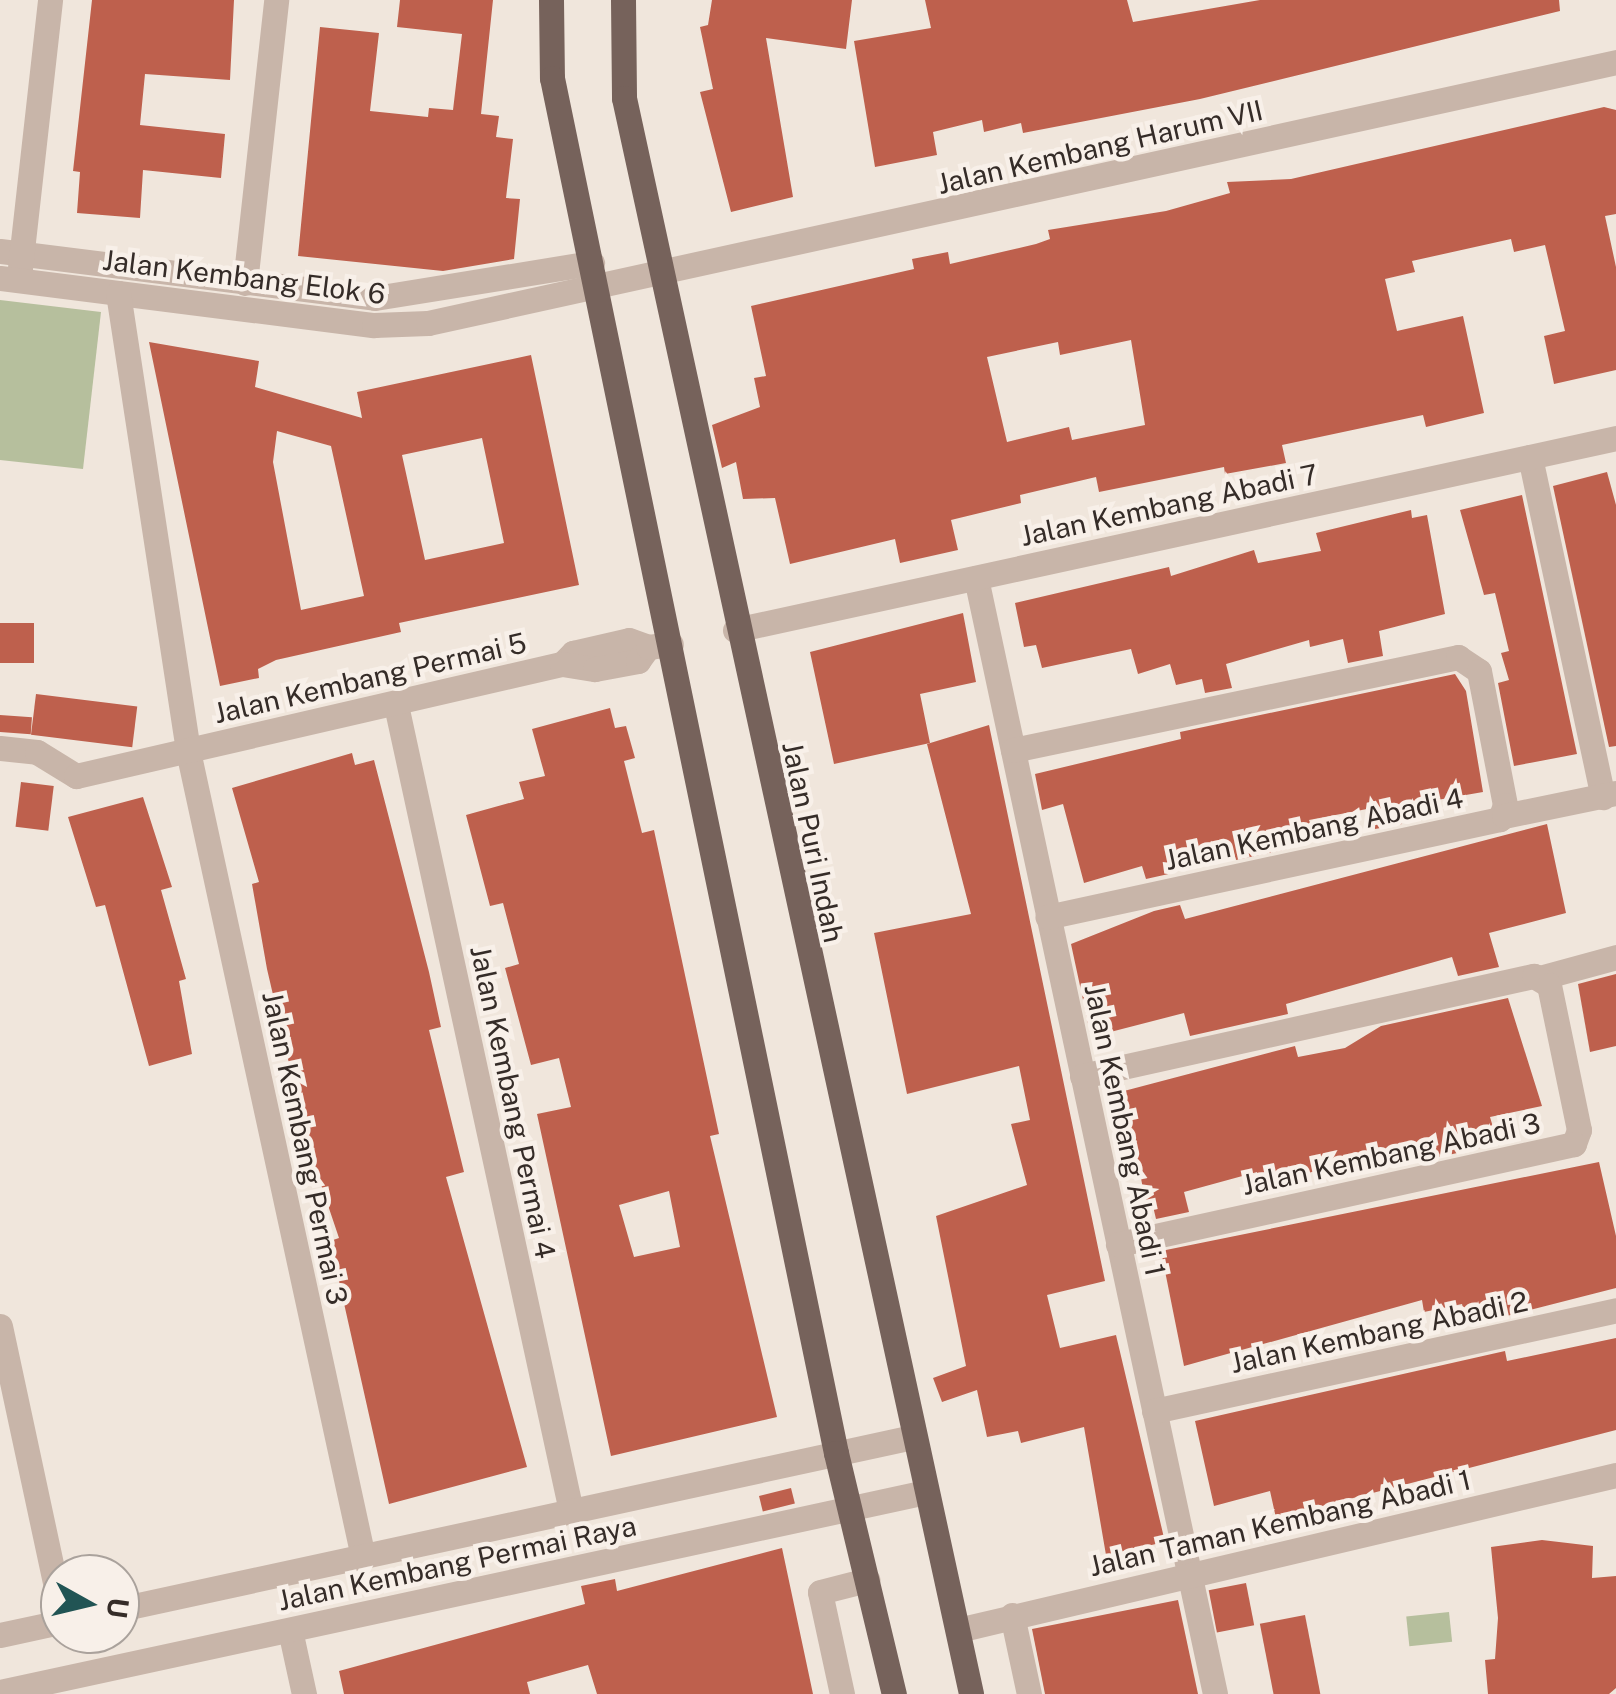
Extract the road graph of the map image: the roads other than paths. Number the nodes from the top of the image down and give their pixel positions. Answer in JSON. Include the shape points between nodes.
{"nodes":[{"id":1,"x":50,"y":0,"type":"edge"},
{"id":2,"x":276,"y":0,"type":"edge"},
{"id":3,"x":551,"y":0,"type":"edge"},
{"id":4,"x":623,"y":0,"type":"edge"},
{"id":5,"x":1616,"y":62,"type":"edge"},
{"id":6,"x":11,"y":252,"type":"edge"},
{"id":7,"x":592,"y":262,"type":"junction"},
{"id":8,"x":666,"y":275,"type":"junction"},
{"id":9,"x":10,"y":280,"type":"edge"},
{"id":10,"x":244,"y":283,"type":"junction"},
{"id":11,"x":598,"y":290,"type":"junction"},
{"id":12,"x":118,"y":293,"type":"junction"},
{"id":13,"x":376,"y":298,"type":"junction"},
{"id":14,"x":374,"y":325,"type":"junction"},
{"id":15,"x":1616,"y":438,"type":"edge"},
{"id":16,"x":1530,"y":456,"type":"junction"},
{"id":17,"x":976,"y":578,"type":"junction"},
{"id":18,"x":735,"y":630,"type":"junction"},
{"id":19,"x":660,"y":646,"type":"junction"},
{"id":20,"x":396,"y":705,"type":"junction"},
{"id":21,"x":0,"y":748,"type":"edge"},
{"id":22,"x":1012,"y":750,"type":"junction"},
{"id":23,"x":188,"y":752,"type":"junction"},
{"id":24,"x":1610,"y":795,"type":"edge"},
{"id":25,"x":1504,"y":816,"type":"junction"},
{"id":26,"x":1048,"y":917,"type":"junction"},
{"id":27,"x":1616,"y":957,"type":"edge"},
{"id":28,"x":1543,"y":977,"type":"junction"},
{"id":29,"x":1082,"y":1076,"type":"junction"},
{"id":30,"x":1118,"y":1244,"type":"junction"},
{"id":31,"x":1616,"y":1310,"type":"edge"},
{"id":32,"x":0,"y":1326,"type":"edge"},
{"id":33,"x":1154,"y":1412,"type":"junction"},
{"id":34,"x":913,"y":1437,"type":"junction"},
{"id":35,"x":836,"y":1453,"type":"junction"},
{"id":36,"x":1616,"y":1475,"type":"edge"},
{"id":37,"x":926,"y":1492,"type":"junction"},
{"id":38,"x":849,"y":1509,"type":"junction"},
{"id":39,"x":571,"y":1512,"type":"junction"},
{"id":40,"x":49,"y":1554,"type":"edge"},
{"id":41,"x":363,"y":1556,"type":"junction"},
{"id":42,"x":1189,"y":1574,"type":"junction"},
{"id":43,"x":866,"y":1580,"type":"junction"},
{"id":44,"x":140,"y":1606,"type":"edge"},
{"id":45,"x":1012,"y":1616,"type":"junction"},
{"id":46,"x":40,"y":1626,"type":"edge"},
{"id":47,"x":290,"y":1630,"type":"junction"},
{"id":48,"x":958,"y":1630,"type":"junction"},
{"id":49,"x":0,"y":1635,"type":"edge"},
{"id":50,"x":81,"y":1685,"type":"edge"},
{"id":51,"x":0,"y":1692,"type":"edge"},
{"id":52,"x":304,"y":1694,"type":"edge"},
{"id":53,"x":842,"y":1694,"type":"edge"},
{"id":54,"x":894,"y":1694,"type":"edge"},
{"id":55,"x":971,"y":1694,"type":"edge"},
{"id":56,"x":1029,"y":1694,"type":"edge"},
{"id":57,"x":1215,"y":1694,"type":"edge"}],
"edges":[{"from":1,"to":6,"type":"street"},
{"from":2,"to":10,"type":"street"},
{"from":3,"to":7,"type":"main road","via":[[552,78]]},
{"from":4,"to":8,"type":"main road","name":"Jalan Puri Indah","via":[[624,98]]},
{"from":5,"to":8,"type":"street","name":"Jalan Kembang Harum VII"},
{"from":6,"to":9,"type":"street"},
{"from":6,"to":10,"type":"street"},
{"from":7,"to":11,"type":"main road"},
{"from":7,"to":13,"type":"street"},
{"from":8,"to":11,"type":"street","name":"Jalan Kembang Harum VII"},
{"from":8,"to":18,"type":"main road","name":"Jalan Puri Indah"},
{"from":9,"to":12,"type":"street","name":"Jalan Kembang Elok 6"},
{"from":10,"to":13,"type":"street"},
{"from":11,"to":14,"type":"street","name":"Jalan Kembang Elok 6"},
{"from":11,"to":19,"type":"main road"},
{"from":12,"to":14,"type":"street","name":"Jalan Kembang Elok 6"},
{"from":12,"to":23,"type":"street","name":"Jalan Kembang Permai 3"},
{"from":13,"to":14,"type":"street"},
{"from":15,"to":16,"type":"street","name":"Jalan Kembang Abadi 7"},
{"from":16,"to":17,"type":"street","name":"Jalan Kembang Abadi 7"},
{"from":16,"to":24,"type":"street"},
{"from":17,"to":18,"type":"street","name":"Jalan Kembang Abadi 7"},
{"from":17,"to":22,"type":"street","name":"Jalan Kembang Abadi 1"},
{"from":18,"to":34,"type":"main road","name":"Jalan Puri Indah"},
{"from":19,"to":20,"type":"street","name":"Jalan Kembang Permai 5","via":[[638,662],[595,669],[562,664]]},
{"from":19,"to":35,"type":"main road"},
{"from":20,"to":23,"type":"street","name":"Jalan Kembang Permai 5"},
{"from":20,"to":39,"type":"street","name":"Jalan Kembang Permai 4"},
{"from":21,"to":23,"type":"street","name":"Jalan Kembang Permai 5","via":[[37,752],[76,776]]},
{"from":22,"to":25,"type":"street","name":"Jalan Kembang Abadi 4","via":[[1458,657],[1479,672]]},
{"from":22,"to":26,"type":"street","name":"Jalan Kembang Abadi 1"},
{"from":23,"to":41,"type":"street","name":"Jalan Kembang Permai 3"},
{"from":24,"to":25,"type":"street"},
{"from":25,"to":26,"type":"street","name":"Jalan Kembang Abadi 4"},
{"from":26,"to":29,"type":"street","name":"Jalan Kembang Abadi 1"},
{"from":27,"to":28,"type":"street"},
{"from":28,"to":29,"type":"street"},
{"from":28,"to":30,"type":"street","name":"Jalan Kembang Abadi 3","via":[[1579,1130],[1574,1144]]},
{"from":29,"to":30,"type":"street","name":"Jalan Kembang Abadi 1"},
{"from":30,"to":33,"type":"street","name":"Jalan Kembang Abadi 1"},
{"from":31,"to":33,"type":"street","name":"Jalan Kembang Abadi 2"},
{"from":32,"to":40,"type":"street"},
{"from":33,"to":42,"type":"street","name":"Jalan Kembang Abadi 1"},
{"from":34,"to":35,"type":"street","name":"Jalan Kembang Permai Raya"},
{"from":34,"to":37,"type":"main road","name":"Jalan Puri Indah"},
{"from":35,"to":38,"type":"main road"},
{"from":35,"to":39,"type":"street","name":"Jalan Kembang Permai Raya"},
{"from":36,"to":42,"type":"street","name":"Jalan Taman Kembang Abadi 1"},
{"from":37,"to":38,"type":"street","name":"Jalan Kembang Permai Raya"},
{"from":37,"to":48,"type":"main road","name":"Jalan Puri Indah"},
{"from":38,"to":43,"type":"main road"},
{"from":38,"to":47,"type":"street","name":"Jalan Kembang Permai Raya"},
{"from":39,"to":41,"type":"street","name":"Jalan Kembang Permai Raya"},
{"from":41,"to":44,"type":"street","name":"Jalan Kembang Permai Raya"},
{"from":42,"to":45,"type":"street","name":"Jalan Taman Kembang Abadi 1"},
{"from":42,"to":57,"type":"street","name":"Jalan Kembang Abadi 1"},
{"from":43,"to":53,"type":"street","via":[[820,1592]]},
{"from":43,"to":54,"type":"main road"},
{"from":45,"to":48,"type":"street","name":"Jalan Taman Kembang Abadi 1"},
{"from":45,"to":56,"type":"street"},
{"from":46,"to":49,"type":"street"},
{"from":47,"to":50,"type":"street","name":"Jalan Kembang Permai Raya"},
{"from":47,"to":52,"type":"street"},
{"from":48,"to":55,"type":"main road","name":"Jalan Puri Indah"},
{"from":50,"to":51,"type":"street","name":"Jalan Kembang Permai Raya"}]}
